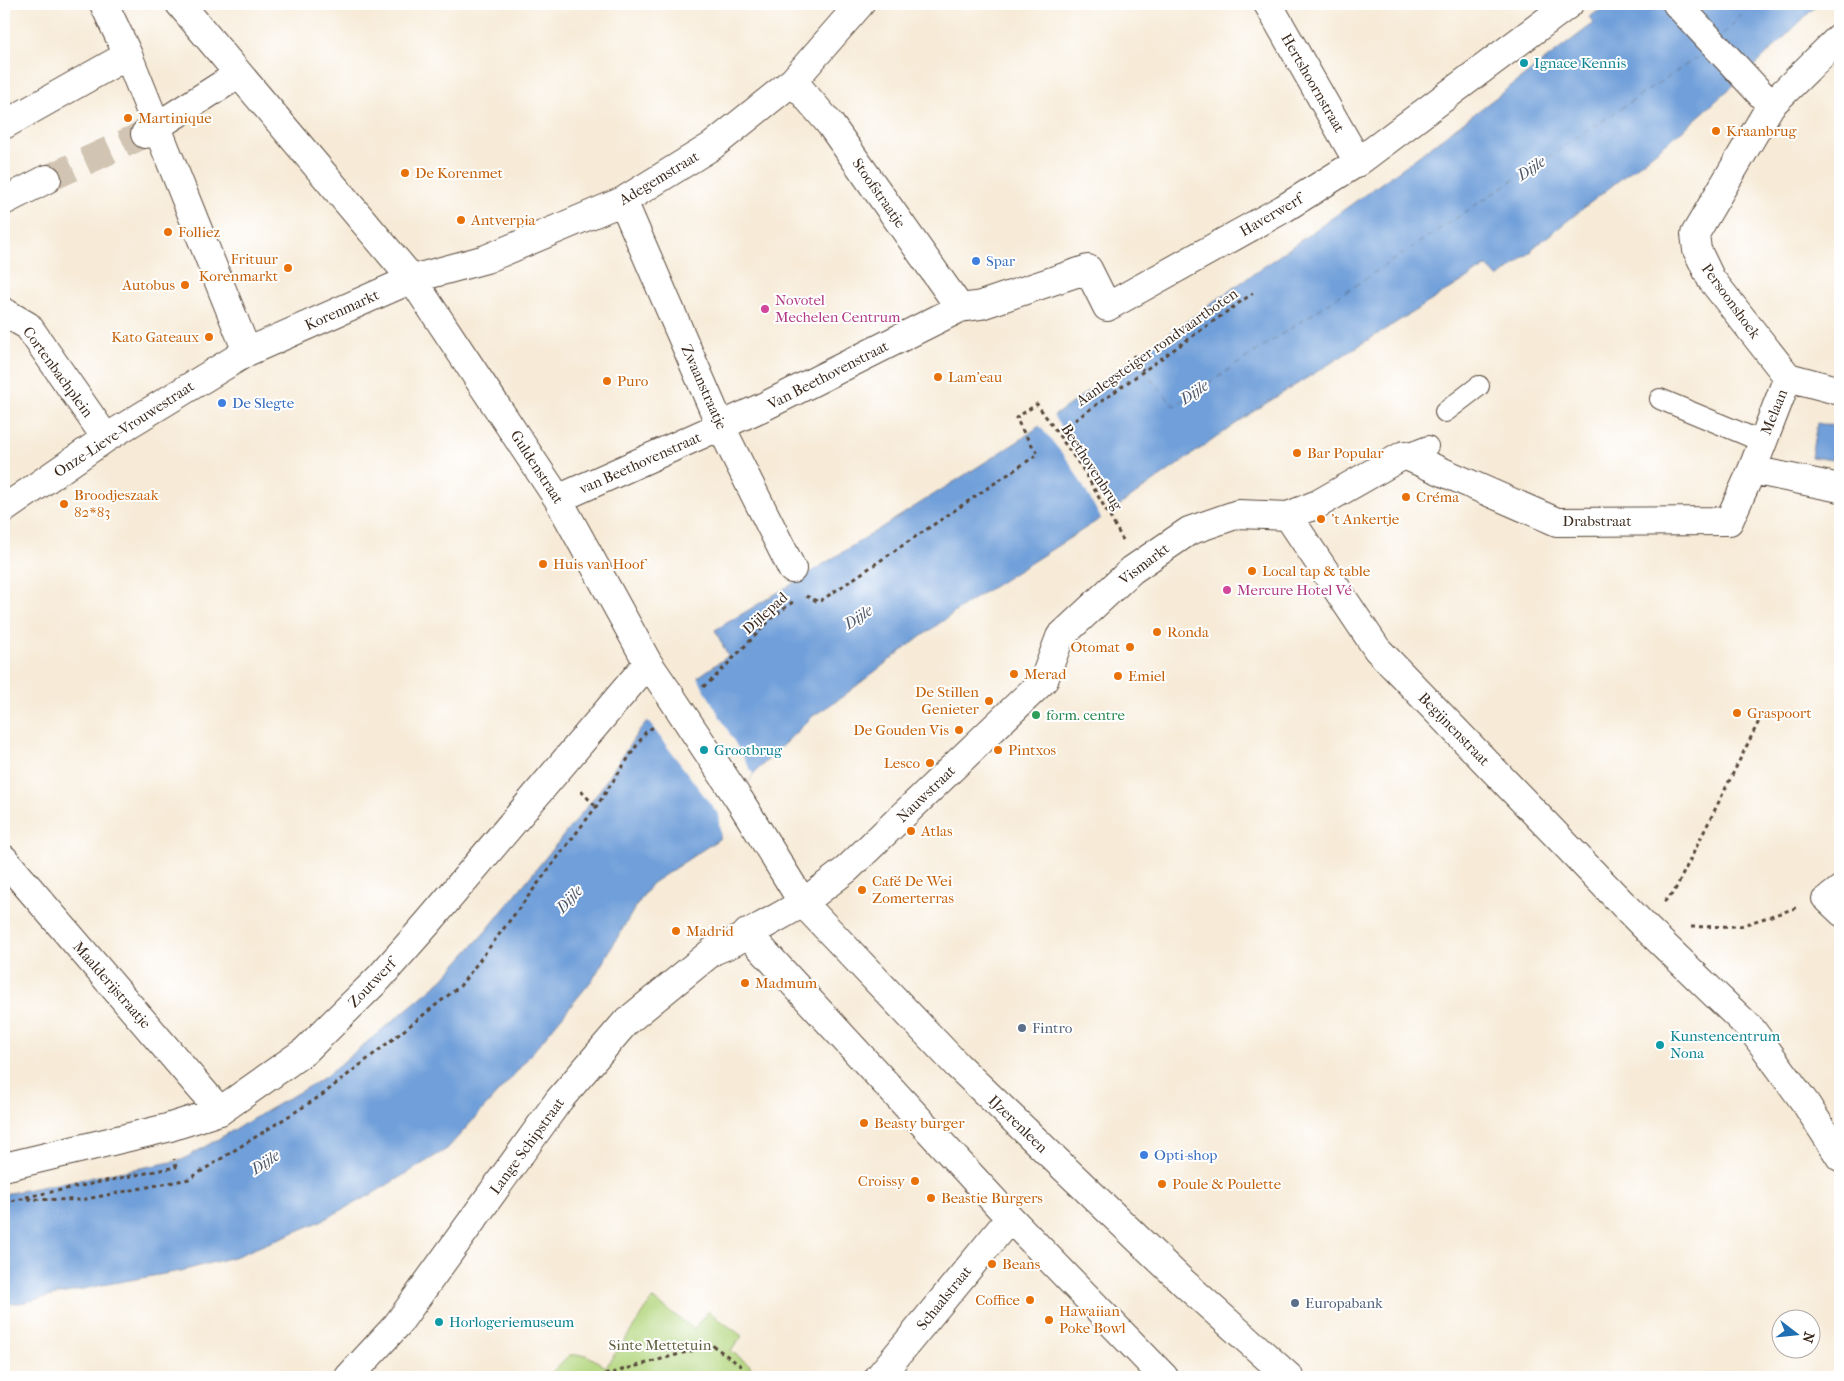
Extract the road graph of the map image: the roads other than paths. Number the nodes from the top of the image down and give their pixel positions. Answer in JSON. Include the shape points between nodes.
{"nodes":[{"id":1,"x":104,"y":4,"type":"edge"},
{"id":2,"x":180,"y":4,"type":"edge"},
{"id":3,"x":860,"y":4,"type":"edge"},
{"id":4,"x":1268,"y":4,"type":"edge"},
{"id":5,"x":1569,"y":4,"type":"edge"},
{"id":6,"x":1678,"y":4,"type":"edge"},
{"id":7,"x":1840,"y":37,"type":"edge"},
{"id":8,"x":128,"y":55,"type":"junction"},
{"id":9,"x":239,"y":74,"type":"junction"},
{"id":10,"x":793,"y":81,"type":"junction"},
{"id":11,"x":1772,"y":105,"type":"junction"},
{"id":12,"x":4,"y":124,"type":"edge"},
{"id":13,"x":151,"y":131,"type":"junction"},
{"id":14,"x":1358,"y":162,"type":"junction"},
{"id":15,"x":46,"y":179,"type":"tunnel mouth"},
{"id":16,"x":4,"y":201,"type":"edge"},
{"id":17,"x":623,"y":201,"type":"junction"},
{"id":18,"x":412,"y":279,"type":"junction"},
{"id":19,"x":960,"y":308,"type":"junction"},
{"id":20,"x":4,"y":312,"type":"edge"},
{"id":21,"x":247,"y":352,"type":"junction"},
{"id":22,"x":1788,"y":377,"type":"junction"},
{"id":23,"x":1479,"y":386,"type":"dead end"},
{"id":24,"x":1840,"y":391,"type":"edge"},
{"id":25,"x":1660,"y":399,"type":"dead end"},
{"id":26,"x":1445,"y":412,"type":"dead end"},
{"id":27,"x":721,"y":427,"type":"junction"},
{"id":28,"x":106,"y":438,"type":"junction"},
{"id":29,"x":1763,"y":442,"type":"junction"},
{"id":30,"x":1752,"y":470,"type":"junction"},
{"id":31,"x":1840,"y":488,"type":"edge"},
{"id":32,"x":558,"y":499,"type":"junction"},
{"id":33,"x":4,"y":509,"type":"edge"},
{"id":34,"x":1288,"y":516,"type":"junction"},
{"id":35,"x":792,"y":569,"type":"dead end"},
{"id":36,"x":648,"y":663,"type":"junction"},
{"id":37,"x":1044,"y":680,"type":"joint"},
{"id":38,"x":4,"y":859,"type":"edge"},
{"id":39,"x":1840,"y":885,"type":"edge"},
{"id":40,"x":804,"y":903,"type":"junction"},
{"id":41,"x":1840,"y":916,"type":"edge"},
{"id":42,"x":740,"y":938,"type":"junction"},
{"id":43,"x":220,"y":1111,"type":"junction"},
{"id":44,"x":1840,"y":1157,"type":"edge"},
{"id":45,"x":4,"y":1167,"type":"edge"},
{"id":46,"x":1010,"y":1218,"type":"junction"},
{"id":47,"x":349,"y":1377,"type":"edge"},
{"id":48,"x":879,"y":1377,"type":"edge"},
{"id":49,"x":1164,"y":1377,"type":"edge"},
{"id":50,"x":1289,"y":1377,"type":"edge"}],
"edges":[{"from":1,"to":8,"type":"street"},
{"from":2,"to":9,"type":"street"},
{"from":3,"to":10,"type":"street","name":"Adegemstraat"},
{"from":4,"to":14,"type":"street","name":"Hertshoornstraat"},
{"from":5,"to":14,"type":"street","name":"Haverwerf"},
{"from":6,"to":11,"type":"street"},
{"from":7,"to":11,"type":"street"},
{"from":8,"to":12,"type":"street"},
{"from":8,"to":13,"type":"street"},
{"from":9,"to":13,"type":"street"},
{"from":9,"to":18,"type":"street"},
{"from":10,"to":17,"type":"street","name":"Adegemstraat","via":[[712,146]]},
{"from":10,"to":19,"type":"street","name":"Stoofstraatje","via":[[830,124]]},
{"from":11,"to":22,"type":"street","name":"Persoonshoek","via":[[1695,234],[1697,250],[1711,279]]},
{"from":13,"to":21,"type":"street"},
{"from":14,"to":19,"type":"street","name":"Haverwerf","via":[[1283,209],[1106,307],[1088,269],[982,305]]},
{"from":15,"to":16,"type":"street"},
{"from":17,"to":18,"type":"street","name":"Adegemstraat","via":[[486,259]]},
{"from":17,"to":27,"type":"street","name":"Zwaanstraatje"},
{"from":18,"to":21,"type":"street","name":"Korenmarkt"},
{"from":18,"to":32,"type":"street","name":"Guldenstraat"},
{"from":19,"to":27,"type":"street","name":"Van Beethovenstraat"},
{"from":20,"to":28,"type":"street","name":"Cortenbachplein","via":[[28,326]]},
{"from":21,"to":28,"type":"street","name":"Onze-Lieve-Vrouwestraat"},
{"from":22,"to":24,"type":"street","name":"Melaan"},
{"from":22,"to":29,"type":"street","name":"Melaan"},
{"from":23,"to":26,"type":"lane"},
{"from":25,"to":29,"type":"lane"},
{"from":27,"to":32,"type":"street","name":"van Beethovenstraat"},
{"from":27,"to":35,"type":"street","name":"Zwaanstraatje"},
{"from":28,"to":33,"type":"street","name":"Onze-Lieve-Vrouwestraat"},
{"from":29,"to":30,"type":"street","name":"Melaan"},
{"from":30,"to":31,"type":"street"},
{"from":30,"to":34,"type":"street","name":"Drabstraat","via":[[1729,520],[1557,522],[1416,451],[1318,504]]},
{"from":32,"to":36,"type":"street","name":"Guldenstraat"},
{"from":34,"to":37,"type":"street","name":"Vismarkt","via":[[1238,514],[1189,531],[1132,570],[1060,637]]},
{"from":34,"to":44,"type":"street","name":"Begijnenstraat","via":[[1377,649],[1642,925],[1752,1030]]},
{"from":36,"to":40,"type":"street","bridge":true},
{"from":36,"to":43,"type":"street","name":"Zoutwerf","via":[[378,978],[305,1051]]},
{"from":37,"to":40,"type":"street","name":"Nauwstraat","via":[[847,870]]},
{"from":38,"to":43,"type":"street","name":"Maalderijstraatje"},
{"from":39,"to":41,"type":"lane","via":[[1822,899]]},
{"from":40,"to":42,"type":"street"},
{"from":40,"to":50,"type":"street","name":"IJzerenleen","via":[[956,1065]]},
{"from":42,"to":46,"type":"street"},
{"from":42,"to":47,"type":"street","name":"Lange Schipstraat","via":[[713,951],[624,1023],[559,1100],[397,1325]]},
{"from":43,"to":45,"type":"street","name":"Zoutwerf","via":[[167,1128]]},
{"from":46,"to":48,"type":"street","name":"Schaalstraat"},
{"from":46,"to":49,"type":"street"}]}
